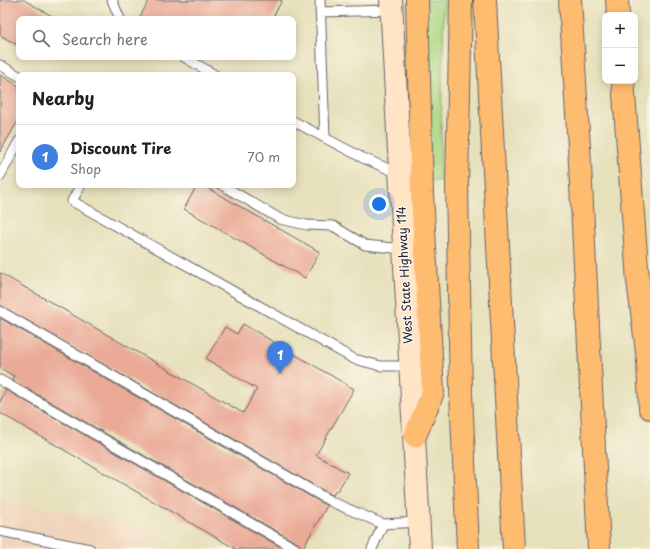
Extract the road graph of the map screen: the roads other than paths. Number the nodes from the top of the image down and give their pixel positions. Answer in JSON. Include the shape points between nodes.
{"nodes":[{"id":1,"x":112,"y":0,"type":"edge"},
{"id":2,"x":320,"y":0,"type":"edge"},
{"id":3,"x":417,"y":0,"type":"edge"},
{"id":4,"x":460,"y":0,"type":"edge"},
{"id":5,"x":485,"y":0,"type":"edge"},
{"id":6,"x":570,"y":0,"type":"edge"},
{"id":7,"x":617,"y":0,"type":"edge"},
{"id":8,"x":391,"y":5,"type":"edge"},
{"id":9,"x":320,"y":12,"type":"junction"},
{"id":10,"x":618,"y":12,"type":"edge"},
{"id":11,"x":119,"y":16,"type":"edge"},
{"id":12,"x":189,"y":60,"type":"edge"},
{"id":13,"x":0,"y":65,"type":"edge"},
{"id":14,"x":210,"y":72,"type":"edge"},
{"id":15,"x":16,"y":74,"type":"edge"},
{"id":16,"x":623,"y":84,"type":"edge"},
{"id":17,"x":296,"y":123,"type":"edge"},
{"id":18,"x":325,"y":138,"type":"junction"},
{"id":19,"x":16,"y":147,"type":"edge"},
{"id":20,"x":400,"y":174,"type":"junction"},
{"id":21,"x":0,"y":176,"type":"edge"},
{"id":22,"x":79,"y":188,"type":"edge"},
{"id":23,"x":227,"y":188,"type":"edge"},
{"id":24,"x":403,"y":249,"type":"junction"},
{"id":25,"x":0,"y":311,"type":"edge"},
{"id":26,"x":411,"y":366,"type":"junction"},
{"id":27,"x":0,"y":380,"type":"edge"},
{"id":28,"x":650,"y":408,"type":"edge"},
{"id":29,"x":414,"y":436,"type":"junction"},
{"id":30,"x":419,"y":522,"type":"junction"},
{"id":31,"x":383,"y":524,"type":"junction"},
{"id":32,"x":0,"y":531,"type":"edge"},
{"id":33,"x":90,"y":549,"type":"edge"},
{"id":34,"x":296,"y":549,"type":"edge"},
{"id":35,"x":372,"y":549,"type":"edge"},
{"id":36,"x":420,"y":549,"type":"edge"},
{"id":37,"x":468,"y":549,"type":"edge"},
{"id":38,"x":514,"y":549,"type":"edge"},
{"id":39,"x":599,"y":549,"type":"edge"}],
"edges":[{"from":1,"to":11,"type":"lane"},
{"from":2,"to":9,"type":"lane"},
{"from":3,"to":29,"type":"highway","via":[[422,193],[433,392]]},
{"from":4,"to":37,"type":"highway","via":[[456,184]]},
{"from":5,"to":38,"type":"highway"},
{"from":6,"to":39,"type":"highway"},
{"from":7,"to":10,"type":"highway"},
{"from":8,"to":9,"type":"lane"},
{"from":8,"to":20,"type":"main road","name":"West State Highway 114"},
{"from":9,"to":18,"type":"lane"},
{"from":12,"to":14,"type":"lane"},
{"from":13,"to":15,"type":"lane"},
{"from":16,"to":28,"type":"highway"},
{"from":17,"to":18,"type":"lane"},
{"from":18,"to":20,"type":"lane"},
{"from":19,"to":21,"type":"lane"},
{"from":20,"to":24,"type":"main road","name":"West State Highway 114"},
{"from":22,"to":26,"type":"lane","via":[[72,201],[354,359],[381,366]]},
{"from":23,"to":24,"type":"lane","via":[[280,219],[307,225],[333,226],[365,245]]},
{"from":24,"to":26,"type":"main road","name":"West State Highway 114"},
{"from":25,"to":31,"type":"lane","via":[[332,502]]},
{"from":26,"to":29,"type":"main road","name":"West State Highway 114"},
{"from":27,"to":34,"type":"lane"},
{"from":29,"to":30,"type":"main road","name":"West State Highway 114"},
{"from":30,"to":31,"type":"lane"},
{"from":30,"to":36,"type":"main road","name":"West State Highway 114"},
{"from":31,"to":35,"type":"lane"},
{"from":32,"to":33,"type":"lane"}]}
